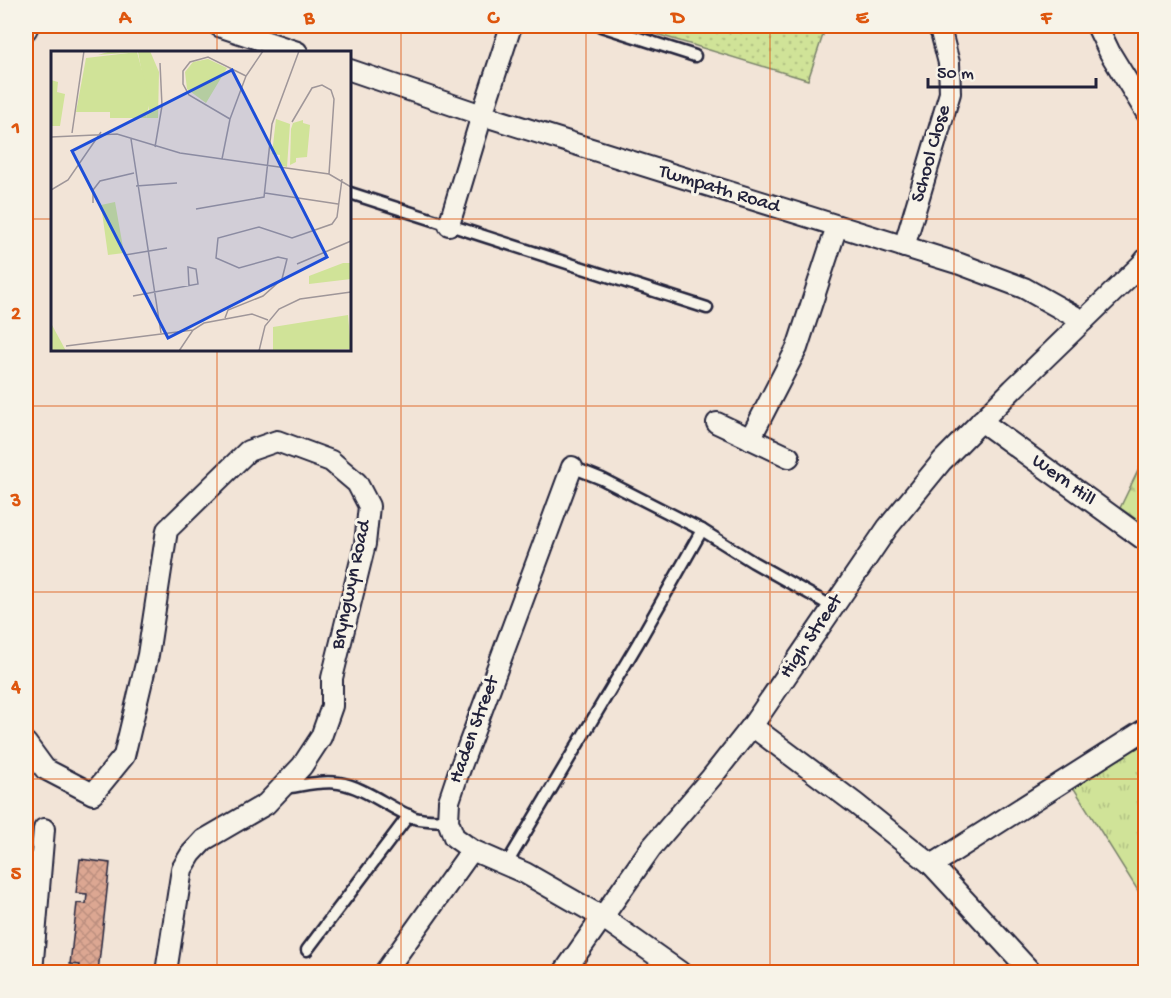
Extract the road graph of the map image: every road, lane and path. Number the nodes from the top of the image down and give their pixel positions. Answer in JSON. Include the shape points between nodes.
{"nodes":[{"id":1,"x":28,"y":26,"type":"edge"},
{"id":2,"x":219,"y":26,"type":"edge"},
{"id":3,"x":512,"y":26,"type":"edge"},
{"id":4,"x":601,"y":26,"type":"edge"},
{"id":5,"x":938,"y":26,"type":"edge"},
{"id":6,"x":1096,"y":26,"type":"edge"},
{"id":7,"x":26,"y":30,"type":"edge"},
{"id":8,"x":271,"y":40,"type":"edge"},
{"id":9,"x":295,"y":51,"type":"edge"},
{"id":10,"x":695,"y":56,"type":"dead end"},
{"id":11,"x":351,"y":70,"type":"edge"},
{"id":12,"x":1146,"y":112,"type":"edge"},
{"id":13,"x":482,"y":115,"type":"junction"},
{"id":14,"x":351,"y":194,"type":"edge"},
{"id":15,"x":449,"y":225,"type":"junction"},
{"id":16,"x":837,"y":226,"type":"junction"},
{"id":17,"x":904,"y":247,"type":"junction"},
{"id":18,"x":1146,"y":260,"type":"edge"},
{"id":19,"x":707,"y":308,"type":"dead end"},
{"id":20,"x":1083,"y":321,"type":"junction"},
{"id":21,"x":981,"y":421,"type":"junction"},
{"id":22,"x":717,"y":423,"type":"dead end"},
{"id":23,"x":750,"y":439,"type":"junction"},
{"id":24,"x":789,"y":457,"type":"dead end"},
{"id":25,"x":572,"y":467,"type":"joint"},
{"id":26,"x":702,"y":530,"type":"junction"},
{"id":27,"x":1146,"y":541,"type":"edge"},
{"id":28,"x":833,"y":607,"type":"junction"},
{"id":29,"x":752,"y":726,"type":"junction"},
{"id":30,"x":1146,"y":729,"type":"edge"},
{"id":31,"x":26,"y":743,"type":"edge"},
{"id":32,"x":282,"y":788,"type":"junction"},
{"id":33,"x":409,"y":815,"type":"junction"},
{"id":34,"x":448,"y":821,"type":"junction"},
{"id":35,"x":44,"y":829,"type":"dead end"},
{"id":36,"x":472,"y":850,"type":"junction"},
{"id":37,"x":506,"y":865,"type":"junction"},
{"id":38,"x":932,"y":865,"type":"junction"},
{"id":39,"x":602,"y":917,"type":"junction"},
{"id":40,"x":307,"y":950,"type":"dead end"},
{"id":41,"x":32,"y":972,"type":"edge"},
{"id":42,"x":166,"y":972,"type":"edge"},
{"id":43,"x":385,"y":972,"type":"edge"},
{"id":44,"x":564,"y":972,"type":"edge"},
{"id":45,"x":680,"y":972,"type":"edge"},
{"id":46,"x":1031,"y":972,"type":"edge"}],
"edges":[{"from":1,"to":7,"type":"street"},
{"from":2,"to":8,"type":"street"},
{"from":3,"to":13,"type":"street"},
{"from":4,"to":10,"type":"lane"},
{"from":5,"to":17,"type":"street","name":"School Close","via":[[949,63],[950,93]]},
{"from":6,"to":12,"type":"street"},
{"from":8,"to":9,"type":"street"},
{"from":11,"to":13,"type":"street","name":"Twmpath Road"},
{"from":13,"to":15,"type":"street"},
{"from":13,"to":16,"type":"street","name":"Twmpath Road"},
{"from":14,"to":15,"type":"lane"},
{"from":15,"to":19,"type":"lane"},
{"from":16,"to":17,"type":"street","name":"Twmpath Road"},
{"from":16,"to":23,"type":"street","via":[[797,348]]},
{"from":17,"to":20,"type":"street","name":"Twmpath Road","via":[[1024,288]]},
{"from":18,"to":20,"type":"street","name":"High Street"},
{"from":20,"to":21,"type":"street","name":"High Street"},
{"from":21,"to":27,"type":"street","name":"Wern Hill"},
{"from":21,"to":28,"type":"street","name":"High Street","via":[[895,519]]},
{"from":22,"to":23,"type":"street"},
{"from":23,"to":24,"type":"street"},
{"from":25,"to":26,"type":"lane"},
{"from":25,"to":34,"type":"street","name":"Haden Street","via":[[458,774],[449,801]]},
{"from":26,"to":28,"type":"lane"},
{"from":26,"to":37,"type":"lane"},
{"from":28,"to":29,"type":"street","name":"High Street"},
{"from":29,"to":38,"type":"street"},
{"from":29,"to":39,"type":"street","name":"High Street","via":[[651,848]]},
{"from":30,"to":38,"type":"street"},
{"from":31,"to":32,"type":"street","name":"Bryngwyn Road","via":[[45,769],[93,794],[124,756],[148,655],[166,530],[248,451],[277,441],[331,461],[357,483],[369,506],[365,544],[332,678],[332,706],[321,737]]},
{"from":32,"to":33,"type":"lane","via":[[339,783]]},
{"from":32,"to":42,"type":"street","name":"Bryngwyn Road","via":[[266,804],[204,840],[190,854],[182,869]]},
{"from":33,"to":34,"type":"lane"},
{"from":33,"to":40,"type":"lane"},
{"from":34,"to":36,"type":"street","via":[[454,837]]},
{"from":35,"to":41,"type":"street"},
{"from":36,"to":37,"type":"street"},
{"from":36,"to":43,"type":"street"},
{"from":37,"to":39,"type":"street"},
{"from":38,"to":46,"type":"street"},
{"from":39,"to":44,"type":"street","name":"High Street"},
{"from":39,"to":45,"type":"street"}]}
